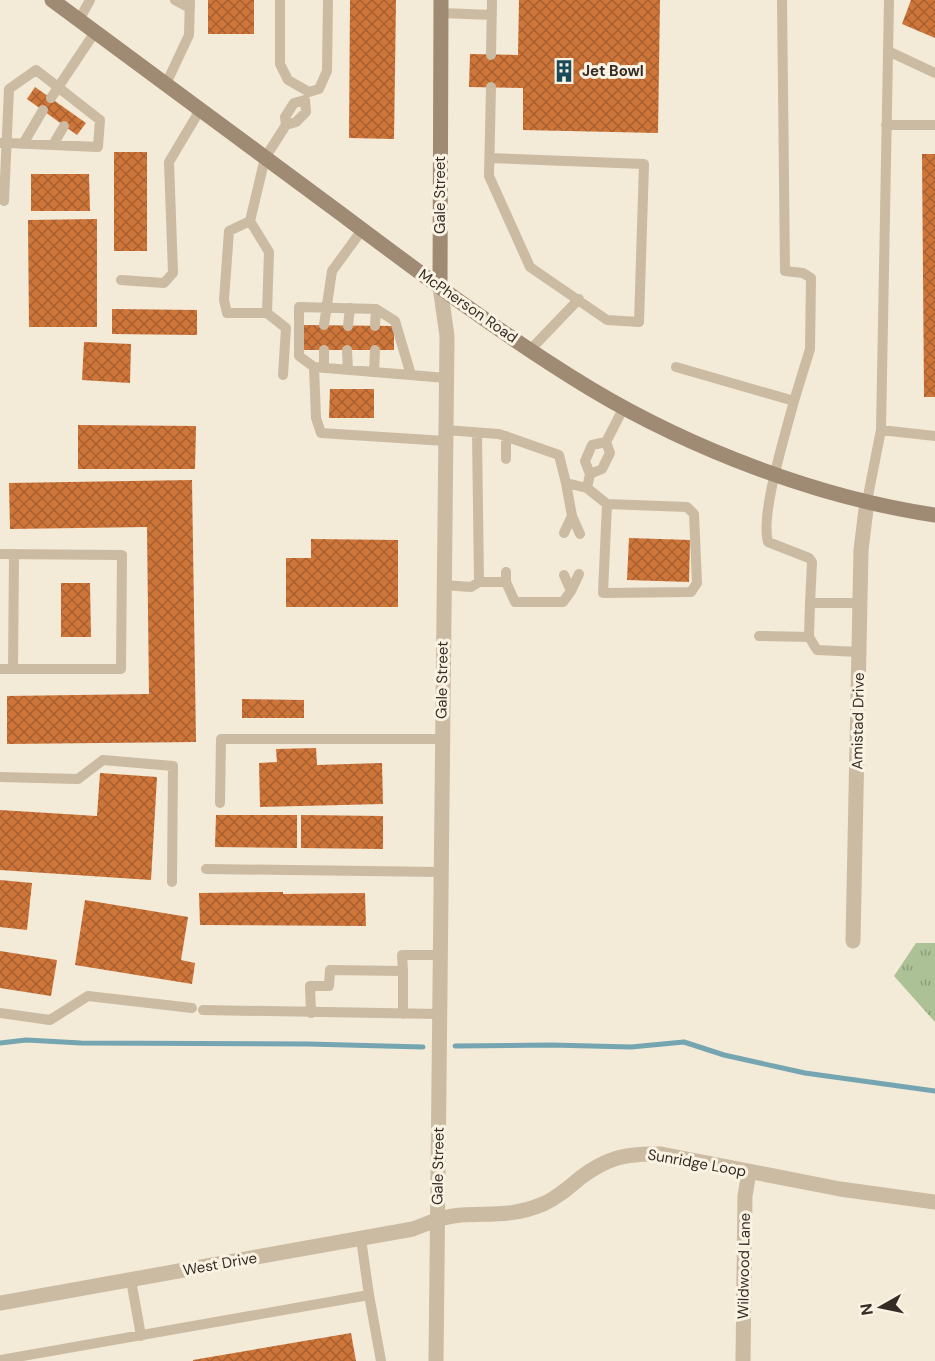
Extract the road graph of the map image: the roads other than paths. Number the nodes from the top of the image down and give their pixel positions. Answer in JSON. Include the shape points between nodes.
{"nodes":[{"id":1,"x":52,"y":0,"type":"edge"},
{"id":2,"x":90,"y":0,"type":"edge"},
{"id":3,"x":175,"y":0,"type":"edge"},
{"id":4,"x":280,"y":0,"type":"edge"},
{"id":5,"x":328,"y":0,"type":"edge"},
{"id":6,"x":492,"y":0,"type":"edge"},
{"id":7,"x":782,"y":0,"type":"edge"},
{"id":8,"x":889,"y":0,"type":"edge"},
{"id":9,"x":190,"y":4,"type":"edge"},
{"id":10,"x":441,"y":6,"type":"edge"},
{"id":11,"x":492,"y":15,"type":"junction"},
{"id":12,"x":79,"y":20,"type":"junction"},
{"id":13,"x":95,"y":32,"type":"junction"},
{"id":14,"x":888,"y":51,"type":"junction"},
{"id":15,"x":491,"y":55,"type":"dead end"},
{"id":16,"x":935,"y":72,"type":"edge"},
{"id":17,"x":166,"y":84,"type":"junction"},
{"id":18,"x":491,"y":87,"type":"dead end"},
{"id":19,"x":57,"y":88,"type":"junction"},
{"id":20,"x":5,"y":89,"type":"edge"},
{"id":21,"x":307,"y":96,"type":"junction"},
{"id":22,"x":51,"y":98,"type":"dead end"},
{"id":23,"x":43,"y":110,"type":"dead end"},
{"id":24,"x":200,"y":110,"type":"junction"},
{"id":25,"x":886,"y":125,"type":"junction"},
{"id":26,"x":935,"y":125,"type":"edge"},
{"id":27,"x":64,"y":126,"type":"dead end"},
{"id":28,"x":4,"y":143,"type":"edge"},
{"id":29,"x":23,"y":144,"type":"junction"},
{"id":30,"x":53,"y":145,"type":"junction"},
{"id":31,"x":266,"y":158,"type":"junction"},
{"id":32,"x":490,"y":158,"type":"junction"},
{"id":33,"x":4,"y":201,"type":"dead end"},
{"id":34,"x":250,"y":221,"type":"junction"},
{"id":35,"x":362,"y":230,"type":"junction"},
{"id":36,"x":121,"y":280,"type":"dead end"},
{"id":37,"x":440,"y":287,"type":"junction"},
{"id":38,"x":579,"y":299,"type":"junction"},
{"id":39,"x":326,"y":308,"type":"junction"},
{"id":40,"x":350,"y":308,"type":"junction"},
{"id":41,"x":376,"y":309,"type":"junction"},
{"id":42,"x":267,"y":313,"type":"junction"},
{"id":43,"x":324,"y":325,"type":"dead end"},
{"id":44,"x":348,"y":326,"type":"dead end"},
{"id":45,"x":375,"y":326,"type":"dead end"},
{"id":46,"x":531,"y":349,"type":"junction"},
{"id":47,"x":324,"y":350,"type":"dead end"},
{"id":48,"x":347,"y":350,"type":"dead end"},
{"id":49,"x":375,"y":350,"type":"dead end"},
{"id":50,"x":676,"y":367,"type":"dead end"},
{"id":51,"x":319,"y":368,"type":"junction"},
{"id":52,"x":348,"y":370,"type":"junction"},
{"id":53,"x":374,"y":372,"type":"junction"},
{"id":54,"x":283,"y":375,"type":"dead end"},
{"id":55,"x":411,"y":375,"type":"junction"},
{"id":56,"x":446,"y":378,"type":"junction"},
{"id":57,"x":794,"y":401,"type":"junction"},
{"id":58,"x":624,"y":407,"type":"junction"},
{"id":59,"x":881,"y":430,"type":"junction"},
{"id":60,"x":477,"y":433,"type":"junction"},
{"id":61,"x":445,"y":436,"type":"junction"},
{"id":62,"x":506,"y":436,"type":"junction"},
{"id":63,"x":935,"y":436,"type":"edge"},
{"id":64,"x":606,"y":442,"type":"junction"},
{"id":65,"x":506,"y":459,"type":"dead end"},
{"id":66,"x":590,"y":474,"type":"junction"},
{"id":67,"x":775,"y":474,"type":"junction"},
{"id":68,"x":566,"y":483,"type":"junction"},
{"id":69,"x":587,"y":488,"type":"junction"},
{"id":70,"x":867,"y":501,"type":"junction"},
{"id":71,"x":607,"y":504,"type":"junction"},
{"id":72,"x":935,"y":515,"type":"edge"},
{"id":73,"x":572,"y":516,"type":"junction"},
{"id":74,"x":564,"y":533,"type":"dead end"},
{"id":75,"x":580,"y":534,"type":"dead end"},
{"id":76,"x":0,"y":554,"type":"edge"},
{"id":77,"x":14,"y":555,"type":"junction"},
{"id":78,"x":579,"y":574,"type":"dead end"},
{"id":79,"x":564,"y":575,"type":"dead end"},
{"id":80,"x":479,"y":582,"type":"junction"},
{"id":81,"x":443,"y":585,"type":"junction"},
{"id":82,"x":572,"y":591,"type":"junction"},
{"id":83,"x":810,"y":603,"type":"junction"},
{"id":84,"x":860,"y":603,"type":"junction"},
{"id":85,"x":759,"y":636,"type":"dead end"},
{"id":86,"x":809,"y":637,"type":"junction"},
{"id":87,"x":859,"y":652,"type":"junction"},
{"id":88,"x":0,"y":669,"type":"edge"},
{"id":89,"x":13,"y":669,"type":"junction"},
{"id":90,"x":441,"y":739,"type":"junction"},
{"id":91,"x":0,"y":777,"type":"edge"},
{"id":92,"x":220,"y":802,"type":"dead end"},
{"id":93,"x":206,"y":869,"type":"dead end"},
{"id":94,"x":440,"y":872,"type":"junction"},
{"id":95,"x":171,"y":882,"type":"dead end"},
{"id":96,"x":853,"y":941,"type":"dead end"},
{"id":97,"x":439,"y":955,"type":"junction"},
{"id":98,"x":403,"y":971,"type":"junction"},
{"id":99,"x":0,"y":1013,"type":"edge"},
{"id":100,"x":311,"y":1013,"type":"junction"},
{"id":101,"x":403,"y":1014,"type":"junction"},
{"id":102,"x":439,"y":1014,"type":"junction"},
{"id":103,"x":749,"y":1172,"type":"junction"},
{"id":104,"x":935,"y":1202,"type":"edge"},
{"id":105,"x":437,"y":1220,"type":"junction"},
{"id":106,"x":361,"y":1239,"type":"junction"},
{"id":107,"x":131,"y":1280,"type":"junction"},
{"id":108,"x":369,"y":1295,"type":"junction"},
{"id":109,"x":0,"y":1303,"type":"edge"},
{"id":110,"x":141,"y":1336,"type":"junction"},
{"id":111,"x":0,"y":1360,"type":"edge"},
{"id":112,"x":381,"y":1361,"type":"edge"},
{"id":113,"x":436,"y":1361,"type":"edge"},
{"id":114,"x":744,"y":1361,"type":"edge"}],
"edges":[{"from":1,"to":12,"type":"main road","name":"McPherson Road"},
{"from":2,"to":12,"type":"lane"},
{"from":3,"to":9,"type":"lane"},
{"from":4,"to":21,"type":"lane","via":[[280,64],[288,80]]},
{"from":5,"to":21,"type":"lane","via":[[327,71],[319,89]]},
{"from":6,"to":11,"type":"lane"},
{"from":7,"to":57,"type":"lane","via":[[785,271],[811,278],[812,292],[810,349]]},
{"from":8,"to":14,"type":"lane"},
{"from":9,"to":17,"type":"lane","via":[[189,35]]},
{"from":10,"to":11,"type":"lane"},
{"from":10,"to":37,"type":"main road","name":"Gale Street"},
{"from":11,"to":15,"type":"lane"},
{"from":12,"to":13,"type":"main road","name":"McPherson Road"},
{"from":13,"to":17,"type":"main road","name":"McPherson Road"},
{"from":13,"to":19,"type":"lane"},
{"from":14,"to":16,"type":"lane"},
{"from":14,"to":25,"type":"lane"},
{"from":17,"to":24,"type":"main road","name":"McPherson Road"},
{"from":18,"to":32,"type":"lane"},
{"from":19,"to":20,"type":"lane","via":[[36,70]]},
{"from":19,"to":22,"type":"lane"},
{"from":19,"to":30,"type":"lane","via":[[75,109],[100,120],[98,147]]},
{"from":20,"to":28,"type":"lane"},
{"from":21,"to":31,"type":"lane","via":[[306,112],[286,125]]},
{"from":23,"to":29,"type":"lane"},
{"from":24,"to":31,"type":"main road","name":"McPherson Road"},
{"from":24,"to":36,"type":"lane","via":[[169,162],[173,273],[164,282]]},
{"from":25,"to":26,"type":"lane"},
{"from":25,"to":59,"type":"lane"},
{"from":27,"to":30,"type":"lane"},
{"from":28,"to":29,"type":"lane"},
{"from":28,"to":33,"type":"lane"},
{"from":29,"to":30,"type":"lane"},
{"from":31,"to":34,"type":"lane"},
{"from":31,"to":35,"type":"main road","name":"McPherson Road"},
{"from":32,"to":38,"type":"lane","via":[[489,176],[530,267]]},
{"from":32,"to":38,"type":"lane","via":[[644,164],[639,322],[607,320]]},
{"from":34,"to":42,"type":"lane","via":[[269,252]]},
{"from":34,"to":42,"type":"lane","via":[[229,231],[224,300],[228,313]]},
{"from":35,"to":37,"type":"main road","name":"McPherson Road"},
{"from":35,"to":39,"type":"lane","via":[[332,271]]},
{"from":37,"to":46,"type":"main road","name":"McPherson Road"},
{"from":37,"to":56,"type":"street","name":"Gale Street","via":[[447,336]]},
{"from":38,"to":46,"type":"lane"},
{"from":39,"to":40,"type":"lane"},
{"from":39,"to":43,"type":"lane"},
{"from":39,"to":51,"type":"lane","via":[[299,307],[299,356]]},
{"from":40,"to":41,"type":"lane"},
{"from":40,"to":44,"type":"lane"},
{"from":41,"to":45,"type":"lane"},
{"from":41,"to":55,"type":"lane","via":[[396,321]]},
{"from":42,"to":54,"type":"lane","via":[[286,328]]},
{"from":46,"to":58,"type":"main road","name":"McPherson Road"},
{"from":47,"to":51,"type":"lane"},
{"from":48,"to":52,"type":"lane"},
{"from":49,"to":53,"type":"lane"},
{"from":50,"to":57,"type":"lane"},
{"from":51,"to":52,"type":"lane"},
{"from":51,"to":61,"type":"lane","via":[[316,418],[321,433]]},
{"from":52,"to":53,"type":"lane"},
{"from":53,"to":55,"type":"lane"},
{"from":55,"to":56,"type":"lane"},
{"from":56,"to":61,"type":"street","name":"Gale Street"},
{"from":57,"to":67,"type":"lane"},
{"from":58,"to":64,"type":"lane"},
{"from":58,"to":67,"type":"main road","name":"McPherson Road","via":[[715,451]]},
{"from":59,"to":63,"type":"lane"},
{"from":59,"to":70,"type":"lane"},
{"from":60,"to":61,"type":"lane"},
{"from":60,"to":62,"type":"lane"},
{"from":60,"to":80,"type":"lane"},
{"from":61,"to":81,"type":"street","name":"Gale Street"},
{"from":62,"to":65,"type":"lane"},
{"from":62,"to":68,"type":"lane","via":[[559,455]]},
{"from":64,"to":66,"type":"lane","via":[[610,453],[602,469]]},
{"from":64,"to":66,"type":"lane","via":[[592,445],[585,460]]},
{"from":66,"to":69,"type":"lane"},
{"from":67,"to":70,"type":"main road","name":"McPherson Road"},
{"from":67,"to":83,"type":"lane","via":[[765,531],[768,542],[810,558]]},
{"from":68,"to":69,"type":"lane"},
{"from":68,"to":73,"type":"lane"},
{"from":69,"to":71,"type":"lane"},
{"from":70,"to":72,"type":"main road","name":"McPherson Road"},
{"from":70,"to":84,"type":"street","name":"Amistad Drive"},
{"from":71,"to":71,"type":"lane","via":[[687,507],[694,514],[697,583],[692,592],[603,593]]},
{"from":73,"to":74,"type":"lane"},
{"from":73,"to":75,"type":"lane"},
{"from":76,"to":77,"type":"lane"},
{"from":77,"to":89,"type":"lane"},
{"from":77,"to":89,"type":"lane","via":[[122,555],[121,669]]},
{"from":78,"to":82,"type":"lane"},
{"from":79,"to":82,"type":"lane"},
{"from":80,"to":81,"type":"lane","via":[[471,586]]},
{"from":80,"to":82,"type":"lane","via":[[506,577],[515,602],[563,603]]},
{"from":81,"to":90,"type":"street","name":"Gale Street"},
{"from":83,"to":84,"type":"lane"},
{"from":83,"to":86,"type":"lane"},
{"from":84,"to":87,"type":"street","name":"Amistad Drive"},
{"from":85,"to":86,"type":"lane"},
{"from":86,"to":87,"type":"lane","via":[[817,650]]},
{"from":87,"to":96,"type":"street","name":"Amistad Drive"},
{"from":88,"to":89,"type":"lane"},
{"from":90,"to":92,"type":"lane","via":[[221,739]]},
{"from":90,"to":94,"type":"street","name":"Gale Street"},
{"from":91,"to":95,"type":"lane","via":[[78,779],[103,760],[173,766]]},
{"from":93,"to":94,"type":"lane"},
{"from":94,"to":97,"type":"street","name":"Gale Street"},
{"from":97,"to":98,"type":"lane","via":[[402,955]]},
{"from":97,"to":102,"type":"street","name":"Gale Street"},
{"from":98,"to":100,"type":"lane","via":[[330,970],[329,986],[310,986]]},
{"from":98,"to":101,"type":"lane"},
{"from":99,"to":100,"type":"lane","via":[[50,1020],[88,996],[197,1009]]},
{"from":100,"to":101,"type":"lane"},
{"from":101,"to":102,"type":"lane"},
{"from":102,"to":105,"type":"street","name":"Gale Street"},
{"from":103,"to":104,"type":"street","name":"Sunridge Loop"},
{"from":103,"to":105,"type":"street","name":"Sunridge Loop","via":[[662,1154],[635,1154],[599,1165],[562,1194],[522,1212]]},
{"from":103,"to":114,"type":"street","name":"Wildwood Lane","via":[[745,1196]]},
{"from":105,"to":106,"type":"street","name":"West Drive"},
{"from":105,"to":113,"type":"street","name":"Gale Street"},
{"from":106,"to":107,"type":"street","name":"West Drive"},
{"from":106,"to":108,"type":"lane"},
{"from":107,"to":109,"type":"street","name":"West Drive"},
{"from":107,"to":110,"type":"lane"},
{"from":108,"to":110,"type":"lane"},
{"from":108,"to":112,"type":"lane"},
{"from":110,"to":111,"type":"lane"}]}
